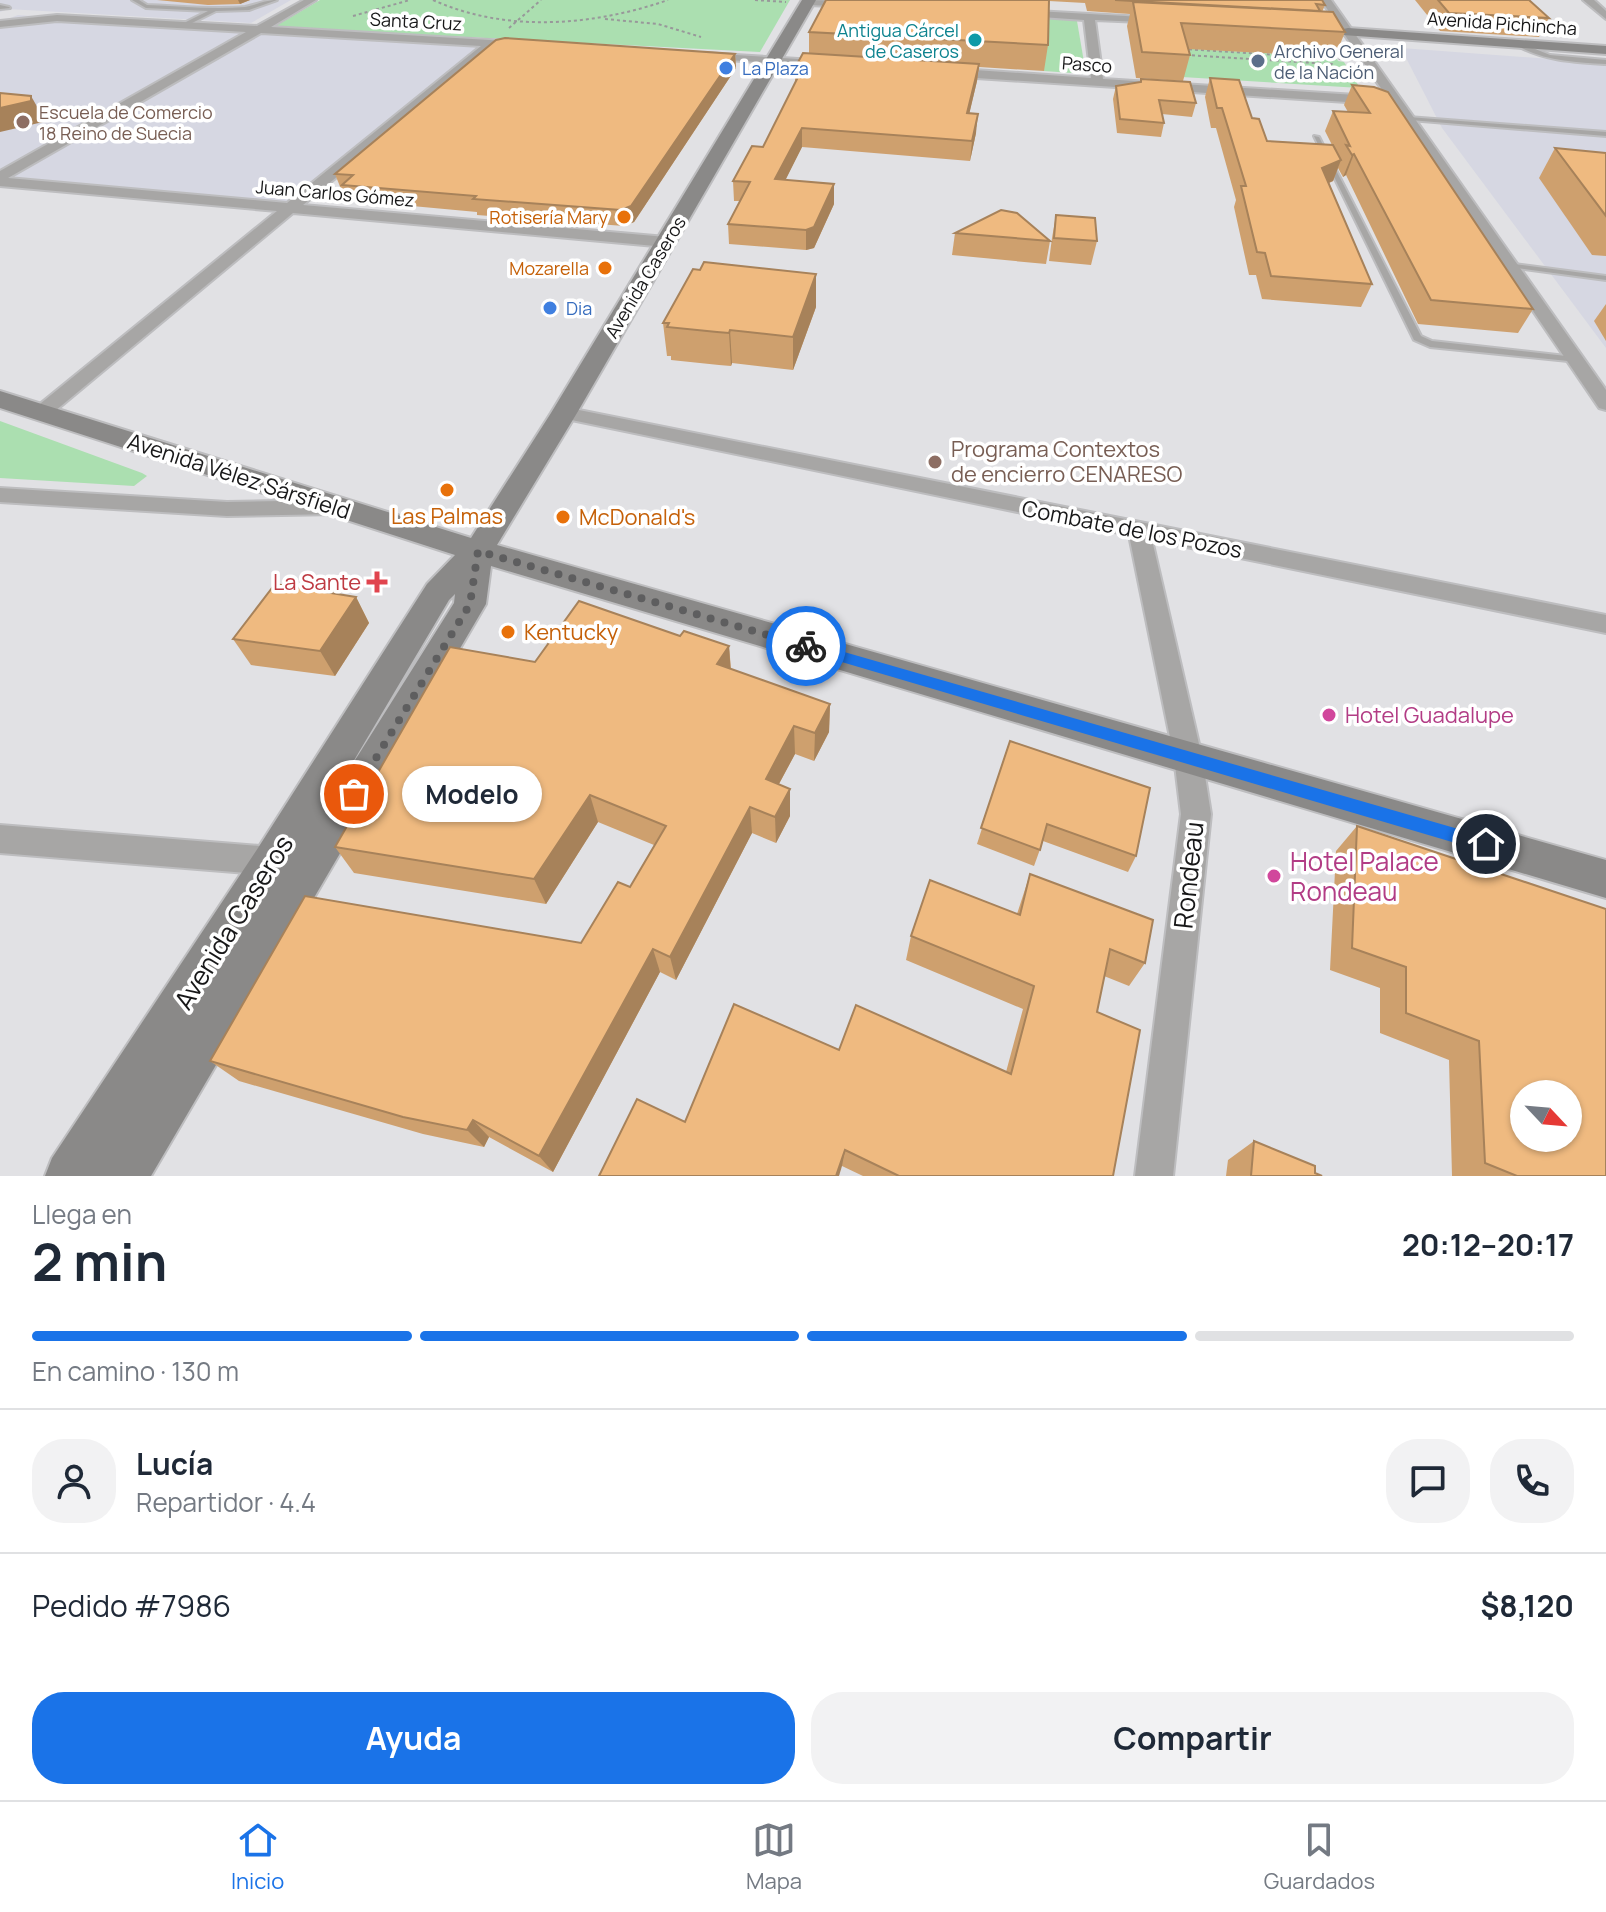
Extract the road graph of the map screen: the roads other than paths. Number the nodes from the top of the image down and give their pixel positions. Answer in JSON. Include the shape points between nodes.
{"nodes":[{"id":1,"x":135,"y":0,"type":"edge"},
{"id":2,"x":274,"y":0,"type":"edge"},
{"id":3,"x":311,"y":0,"type":"edge"},
{"id":4,"x":1065,"y":0,"type":"edge"},
{"id":5,"x":1326,"y":0,"type":"edge"},
{"id":6,"x":1588,"y":0,"type":"edge"},
{"id":7,"x":808,"y":1,"type":"edge"},
{"id":8,"x":869,"y":5,"type":"edge"},
{"id":9,"x":215,"y":10,"type":"junction"},
{"id":10,"x":1007,"y":13,"type":"edge"},
{"id":11,"x":1068,"y":16,"type":"junction"},
{"id":12,"x":1606,"y":16,"type":"edge"},
{"id":13,"x":1089,"y":17,"type":"junction"},
{"id":14,"x":1168,"y":21,"type":"edge"},
{"id":15,"x":0,"y":24,"type":"edge"},
{"id":16,"x":182,"y":26,"type":"junction"},
{"id":17,"x":1326,"y":30,"type":"edge"},
{"id":18,"x":257,"y":31,"type":"junction"},
{"id":19,"x":1348,"y":32,"type":"junction"},
{"id":20,"x":491,"y":43,"type":"junction"},
{"id":21,"x":1518,"y":44,"type":"junction"},
{"id":22,"x":538,"y":46,"type":"edge"},
{"id":23,"x":1606,"y":50,"type":"edge"},
{"id":24,"x":693,"y":56,"type":"edge"},
{"id":25,"x":773,"y":61,"type":"junction"},
{"id":26,"x":1606,"y":62,"type":"edge"},
{"id":27,"x":850,"y":66,"type":"edge"},
{"id":28,"x":927,"y":71,"type":"edge"},
{"id":29,"x":1097,"y":82,"type":"junction"},
{"id":30,"x":1399,"y":102,"type":"junction"},
{"id":31,"x":1410,"y":118,"type":"junction"},
{"id":32,"x":1606,"y":134,"type":"edge"},
{"id":33,"x":1316,"y":137,"type":"dead end"},
{"id":34,"x":0,"y":180,"type":"edge"},
{"id":35,"x":289,"y":209,"type":"junction"},
{"id":36,"x":666,"y":242,"type":"junction"},
{"id":37,"x":1509,"y":265,"type":"junction"},
{"id":38,"x":1606,"y":278,"type":"edge"},
{"id":39,"x":1575,"y":360,"type":"junction"},
{"id":40,"x":0,"y":399,"type":"edge"},
{"id":41,"x":1606,"y":404,"type":"edge"},
{"id":42,"x":42,"y":412,"type":"junction"},
{"id":43,"x":564,"y":413,"type":"junction"},
{"id":44,"x":0,"y":495,"type":"edge"},
{"id":45,"x":337,"y":507,"type":"junction"},
{"id":46,"x":1139,"y":531,"type":"junction"},
{"id":47,"x":478,"y":551,"type":"junction"},
{"id":48,"x":1606,"y":624,"type":"edge"},
{"id":49,"x":1188,"y":757,"type":"junction"},
{"id":50,"x":0,"y":839,"type":"edge"},
{"id":51,"x":272,"y":861,"type":"junction"},
{"id":52,"x":1606,"y":879,"type":"edge"},
{"id":53,"x":70,"y":1176,"type":"edge"},
{"id":54,"x":123,"y":1176,"type":"edge"},
{"id":55,"x":1154,"y":1176,"type":"edge"}],
"edges":[{"from":1,"to":9,"type":"lane","via":[[146,6]]},
{"from":2,"to":9,"type":"lane"},
{"from":3,"to":18,"type":"street"},
{"from":4,"to":11,"type":"street"},
{"from":5,"to":19,"type":"street"},
{"from":6,"to":12,"type":"street"},
{"from":7,"to":8,"type":"street"},
{"from":7,"to":25,"type":"main road","name":"Avenida Caseros"},
{"from":9,"to":16,"type":"lane"},
{"from":10,"to":11,"type":"street"},
{"from":11,"to":13,"type":"street"},
{"from":13,"to":14,"type":"street"},
{"from":13,"to":29,"type":"street"},
{"from":15,"to":16,"type":"street","name":"Santa Cruz","via":[[57,18]]},
{"from":16,"to":18,"type":"street","name":"Santa Cruz"},
{"from":17,"to":19,"type":"street"},
{"from":18,"to":20,"type":"street","name":"Santa Cruz"},
{"from":18,"to":34,"type":"street"},
{"from":19,"to":21,"type":"main road","name":"Avenida Pichincha"},
{"from":19,"to":30,"type":"street"},
{"from":20,"to":22,"type":"street","name":"Santa Cruz"},
{"from":20,"to":35,"type":"street"},
{"from":21,"to":23,"type":"main road","name":"Avenida Pichincha"},
{"from":21,"to":26,"type":"lane","via":[[1553,58]]},
{"from":24,"to":25,"type":"street"},
{"from":25,"to":27,"type":"street"},
{"from":25,"to":36,"type":"main road","name":"Avenida Caseros"},
{"from":28,"to":29,"type":"street","name":"Pasco"},
{"from":29,"to":30,"type":"street","name":"Pasco"},
{"from":30,"to":31,"type":"street"},
{"from":31,"to":32,"type":"lane"},
{"from":31,"to":37,"type":"street"},
{"from":33,"to":39,"type":"lane","via":[[1417,338],[1430,344]]},
{"from":34,"to":35,"type":"street","name":"Juan Carlos Gómez"},
{"from":35,"to":36,"type":"street","name":"Juan Carlos Gómez"},
{"from":35,"to":42,"type":"street"},
{"from":36,"to":43,"type":"main road","name":"Avenida Caseros"},
{"from":37,"to":38,"type":"lane"},
{"from":37,"to":39,"type":"street"},
{"from":39,"to":41,"type":"street"},
{"from":40,"to":42,"type":"main road","name":"Avenida Vélez Sársfield"},
{"from":42,"to":45,"type":"main road","name":"Avenida Vélez Sársfield"},
{"from":43,"to":46,"type":"street","name":"Combate de los Pozos"},
{"from":43,"to":47,"type":"main road","name":"Avenida Caseros"},
{"from":44,"to":45,"type":"street","via":[[227,509]]},
{"from":45,"to":47,"type":"main road","name":"Avenida Vélez Sársfield"},
{"from":46,"to":48,"type":"street","name":"Combate de los Pozos"},
{"from":46,"to":49,"type":"street","name":"Rondeau"},
{"from":47,"to":49,"type":"main road","name":"Avenida Vélez Sársfield"},
{"from":47,"to":51,"type":"main road","name":"Avenida Caseros","via":[[438,592]]},
{"from":47,"to":54,"type":"main road","name":"Avenida Caseros","via":[[470,604]]},
{"from":49,"to":52,"type":"main road","name":"Avenida Vélez Sársfield"},
{"from":49,"to":55,"type":"street","name":"Rondeau","via":[[1196,814]]},
{"from":50,"to":51,"type":"street"},
{"from":51,"to":53,"type":"main road","name":"Avenida Caseros"}]}
